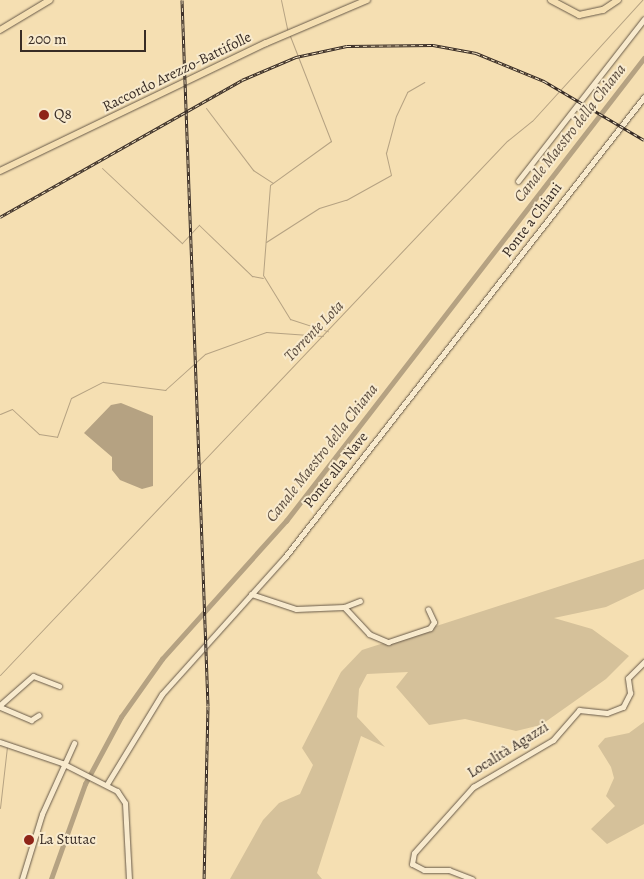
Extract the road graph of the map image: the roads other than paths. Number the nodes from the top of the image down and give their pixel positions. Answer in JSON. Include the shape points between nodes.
{"nodes":[{"id":1,"x":50,"y":0,"type":"edge"},
{"id":2,"x":367,"y":0,"type":"edge"},
{"id":3,"x":551,"y":0,"type":"edge"},
{"id":4,"x":618,"y":0,"type":"edge"},
{"id":5,"x":644,"y":20,"type":"edge"},
{"id":6,"x":0,"y":30,"type":"edge"},
{"id":7,"x":644,"y":97,"type":"edge"},
{"id":8,"x":0,"y":171,"type":"edge"},
{"id":9,"x":518,"y":181,"type":"dead end"},
{"id":10,"x":438,"y":359,"type":"joint"},
{"id":11,"x":251,"y":594,"type":"junction"},
{"id":12,"x":360,"y":601,"type":"dead end"},
{"id":13,"x":344,"y":607,"type":"junction"},
{"id":14,"x":428,"y":609,"type":"dead end"},
{"id":15,"x":644,"y":662,"type":"edge"},
{"id":16,"x":59,"y":686,"type":"dead end"},
{"id":17,"x":0,"y":706,"type":"edge"},
{"id":18,"x":39,"y":715,"type":"dead end"},
{"id":19,"x":0,"y":742,"type":"edge"},
{"id":20,"x":74,"y":743,"type":"dead end"},
{"id":21,"x":65,"y":766,"type":"junction"},
{"id":22,"x":105,"y":784,"type":"junction"},
{"id":23,"x":22,"y":879,"type":"edge"},
{"id":24,"x":130,"y":879,"type":"edge"},
{"id":25,"x":472,"y":879,"type":"edge"}],
"edges":[{"from":1,"to":6,"type":"main road"},
{"from":2,"to":8,"type":"main road","name":"Raccordo Arezzo-Battifolle","via":[[266,43]]},
{"from":3,"to":4,"type":"main road","via":[[579,15],[603,10]]},
{"from":5,"to":9,"type":"street"},
{"from":7,"to":10,"type":"street","name":"Ponte a Chiani"},
{"from":10,"to":11,"type":"street","name":"Ponte alla Nave"},
{"from":11,"to":13,"type":"street","via":[[296,609]]},
{"from":11,"to":22,"type":"street","name":"Ponte alla Nave","via":[[162,694]]},
{"from":12,"to":13,"type":"street"},
{"from":13,"to":14,"type":"street","via":[[369,634],[388,642],[430,628],[434,622]]},
{"from":15,"to":25,"type":"street","name":"Località Agazzi","via":[[628,678],[630,693],[623,707],[607,713],[578,710],[553,740],[473,787],[414,853],[412,864],[424,870],[449,870]]},
{"from":16,"to":17,"type":"street","via":[[33,676]]},
{"from":17,"to":18,"type":"street","via":[[31,720]]},
{"from":19,"to":21,"type":"street"},
{"from":20,"to":21,"type":"street"},
{"from":21,"to":22,"type":"street"},
{"from":21,"to":23,"type":"street","via":[[42,814]]},
{"from":22,"to":24,"type":"street","via":[[125,803]]}]}
